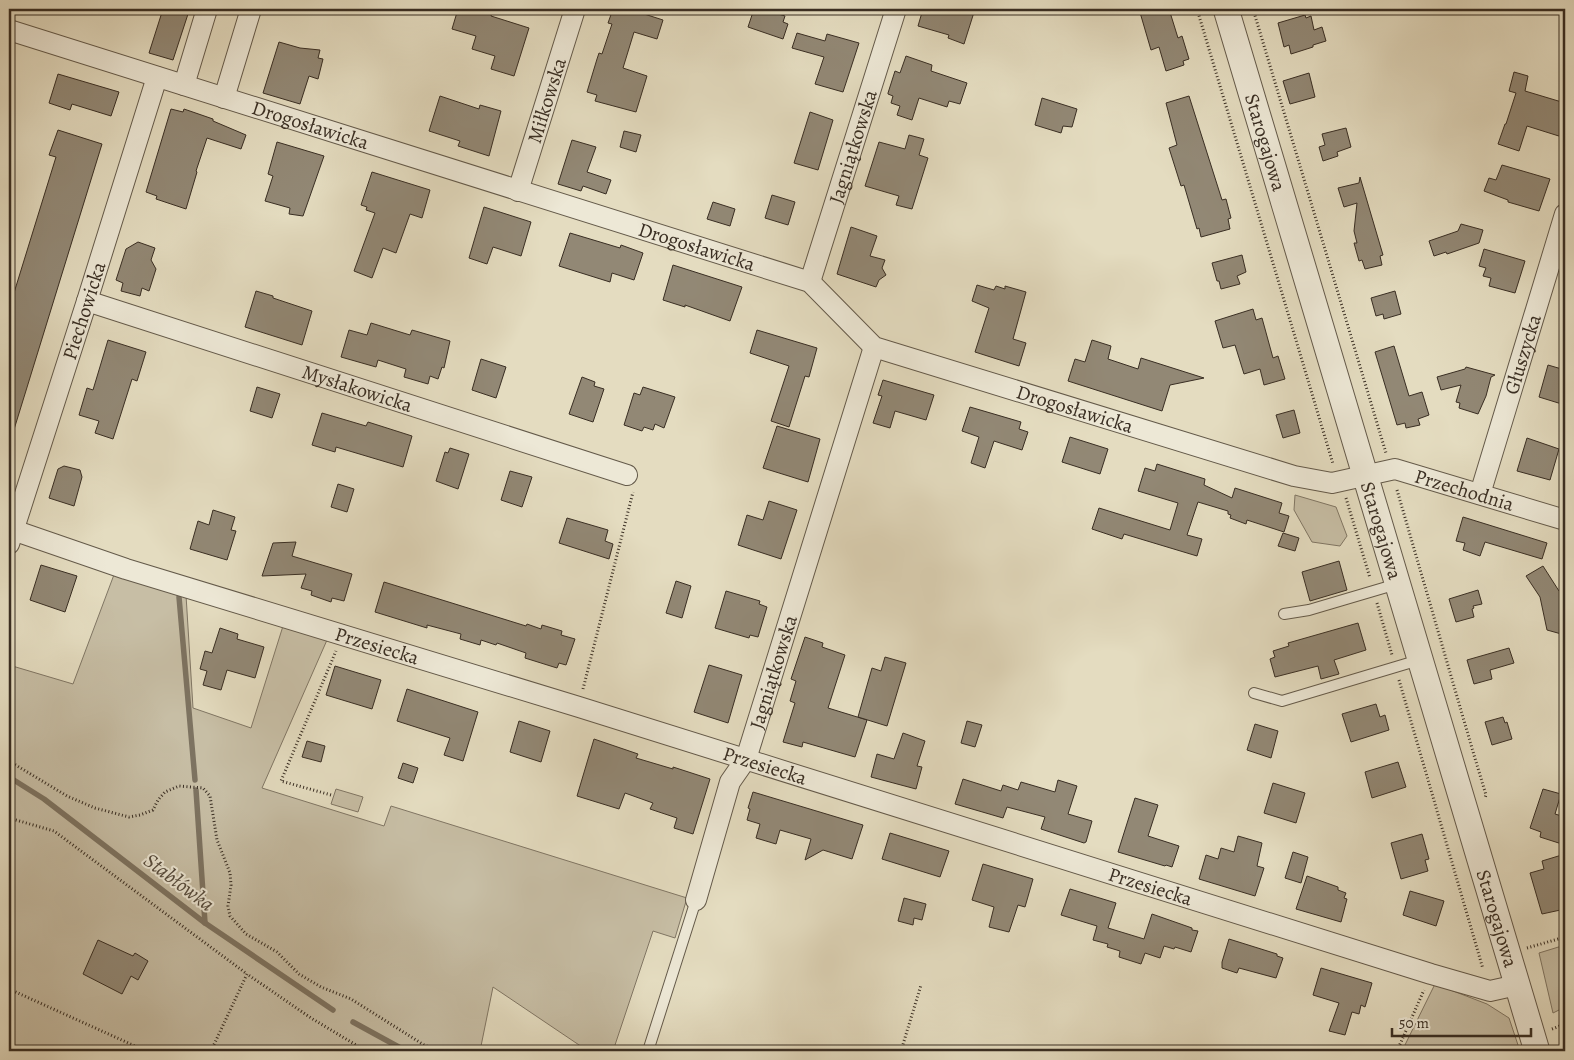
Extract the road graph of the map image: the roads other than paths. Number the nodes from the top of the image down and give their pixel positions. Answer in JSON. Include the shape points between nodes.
{"nodes":[{"id":1,"x":207,"y":9,"type":"edge"},
{"id":2,"x":251,"y":9,"type":"edge"},
{"id":3,"x":575,"y":9,"type":"edge"},
{"id":4,"x":896,"y":9,"type":"edge"},
{"id":5,"x":1226,"y":9,"type":"edge"},
{"id":6,"x":9,"y":30,"type":"edge"},
{"id":7,"x":157,"y":77,"type":"junction"},
{"id":8,"x":184,"y":85,"type":"junction"},
{"id":9,"x":224,"y":98,"type":"junction"},
{"id":10,"x":518,"y":191,"type":"junction"},
{"id":11,"x":1565,"y":214,"type":"edge"},
{"id":12,"x":810,"y":282,"type":"junction"},
{"id":13,"x":87,"y":301,"type":"junction"},
{"id":14,"x":874,"y":346,"type":"junction"},
{"id":15,"x":627,"y":475,"type":"road end"},
{"id":16,"x":1364,"y":476,"type":"junction"},
{"id":17,"x":1480,"y":494,"type":"junction"},
{"id":18,"x":1565,"y":520,"type":"edge"},
{"id":19,"x":11,"y":537,"type":"edge"},
{"id":20,"x":1397,"y":584,"type":"junction"},
{"id":21,"x":1284,"y":614,"type":"dead end"},
{"id":22,"x":1420,"y":660,"type":"junction"},
{"id":23,"x":1254,"y":693,"type":"dead end"},
{"id":24,"x":746,"y":759,"type":"junction"},
{"id":25,"x":696,"y":900,"type":"joint"},
{"id":26,"x":1517,"y":985,"type":"junction"},
{"id":27,"x":648,"y":1051,"type":"edge"},
{"id":28,"x":1537,"y":1051,"type":"edge"}],
"edges":[{"from":1,"to":8,"type":"street"},
{"from":2,"to":9,"type":"street"},
{"from":3,"to":10,"type":"street","name":"Miłkowska"},
{"from":4,"to":12,"type":"street","name":"Jagniątkowska"},
{"from":5,"to":16,"type":"street","name":"Starogajowa"},
{"from":6,"to":7,"type":"street","name":"Drogosławicka"},
{"from":7,"to":8,"type":"street","name":"Drogosławicka"},
{"from":7,"to":13,"type":"street","name":"Piechowicka"},
{"from":8,"to":9,"type":"street","name":"Drogosławicka"},
{"from":9,"to":10,"type":"street","name":"Drogosławicka"},
{"from":10,"to":12,"type":"street","name":"Drogosławicka"},
{"from":11,"to":17,"type":"street","name":"Głuszycka"},
{"from":12,"to":14,"type":"street","name":"Drogosławicka"},
{"from":13,"to":15,"type":"street","name":"Mysłakowicka"},
{"from":13,"to":19,"type":"street","name":"Piechowicka"},
{"from":14,"to":16,"type":"street","name":"Drogosławicka","via":[[1294,476],[1332,483]]},
{"from":14,"to":24,"type":"street","name":"Jagniątkowska"},
{"from":16,"to":17,"type":"street","name":"Przechodnia","via":[[1395,470]]},
{"from":16,"to":20,"type":"street","name":"Starogajowa"},
{"from":17,"to":18,"type":"street","name":"Przechodnia"},
{"from":19,"to":24,"type":"street","name":"Przesiecka","via":[[126,569]]},
{"from":20,"to":21,"type":"lane","via":[[1309,610]]},
{"from":20,"to":22,"type":"street","name":"Starogajowa"},
{"from":22,"to":23,"type":"lane","via":[[1282,701]]},
{"from":22,"to":26,"type":"street","name":"Starogajowa"},
{"from":24,"to":25,"type":"street","name":"Jagniątkowska","via":[[730,782]]},
{"from":24,"to":26,"type":"street","name":"Przesiecka","via":[[1431,974],[1490,991]]},
{"from":25,"to":27,"type":"lane","name":"Jagniątkowska"},
{"from":26,"to":28,"type":"street","name":"Starogajowa"}]}
